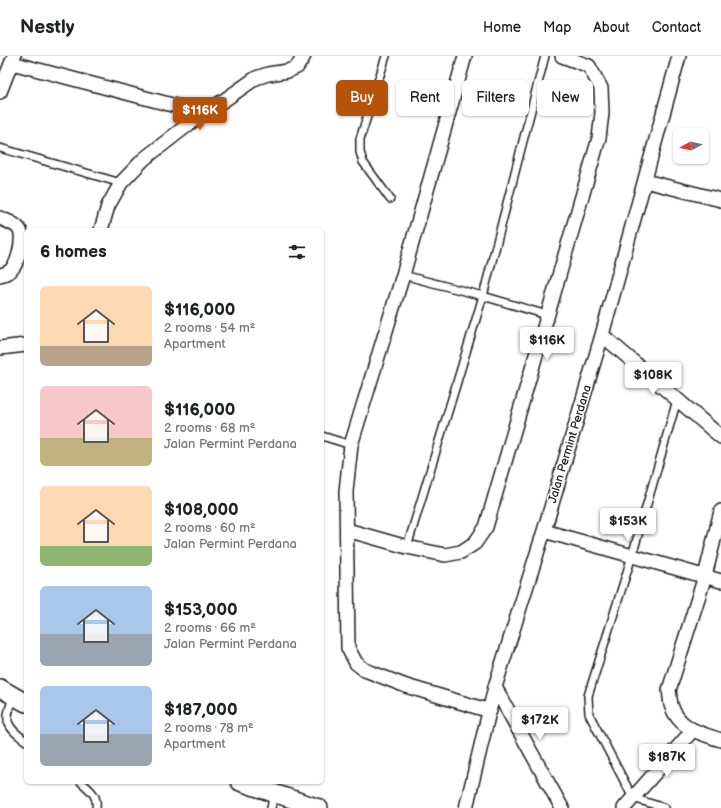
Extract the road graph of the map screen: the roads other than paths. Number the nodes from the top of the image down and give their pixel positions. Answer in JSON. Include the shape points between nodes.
{"nodes":[{"id":1,"x":386,"y":56,"type":"edge"},
{"id":2,"x":465,"y":56,"type":"edge"},
{"id":3,"x":545,"y":56,"type":"edge"},
{"id":4,"x":562,"y":56,"type":"edge"},
{"id":5,"x":679,"y":56,"type":"edge"},
{"id":6,"x":301,"y":57,"type":"edge"},
{"id":7,"x":13,"y":59,"type":"edge"},
{"id":8,"x":0,"y":92,"type":"edge"},
{"id":9,"x":203,"y":113,"type":"junction"},
{"id":10,"x":0,"y":148,"type":"edge"},
{"id":11,"x":645,"y":180,"type":"junction"},
{"id":12,"x":121,"y":183,"type":"junction"},
{"id":13,"x":390,"y":198,"type":"dead end"},
{"id":14,"x":721,"y":200,"type":"edge"},
{"id":15,"x":0,"y":218,"type":"edge"},
{"id":16,"x":102,"y":228,"type":"edge"},
{"id":17,"x":403,"y":274,"type":"junction"},
{"id":18,"x":0,"y":275,"type":"edge"},
{"id":19,"x":483,"y":296,"type":"junction"},
{"id":20,"x":547,"y":315,"type":"junction"},
{"id":21,"x":602,"y":335,"type":"junction"},
{"id":22,"x":24,"y":345,"type":"edge"},
{"id":23,"x":0,"y":348,"type":"edge"},
{"id":24,"x":677,"y":400,"type":"junction"},
{"id":25,"x":324,"y":437,"type":"edge"},
{"id":26,"x":721,"y":437,"type":"edge"},
{"id":27,"x":351,"y":445,"type":"junction"},
{"id":28,"x":721,"y":511,"type":"edge"},
{"id":29,"x":347,"y":530,"type":"junction"},
{"id":30,"x":544,"y":531,"type":"junction"},
{"id":31,"x":406,"y":547,"type":"junction"},
{"id":32,"x":632,"y":556,"type":"junction"},
{"id":33,"x":705,"y":576,"type":"junction"},
{"id":34,"x":721,"y":581,"type":"edge"},
{"id":35,"x":495,"y":687,"type":"junction"},
{"id":36,"x":13,"y":696,"type":"edge"},
{"id":37,"x":490,"y":711,"type":"junction"},
{"id":38,"x":692,"y":731,"type":"junction"},
{"id":39,"x":24,"y":740,"type":"edge"},
{"id":40,"x":721,"y":740,"type":"edge"},
{"id":41,"x":84,"y":784,"type":"edge"},
{"id":42,"x":243,"y":784,"type":"edge"},
{"id":43,"x":633,"y":798,"type":"junction"},
{"id":44,"x":273,"y":801,"type":"edge"},
{"id":45,"x":96,"y":808,"type":"edge"},
{"id":46,"x":319,"y":808,"type":"edge"},
{"id":47,"x":466,"y":808,"type":"edge"},
{"id":48,"x":562,"y":808,"type":"edge"},
{"id":49,"x":624,"y":808,"type":"edge"},
{"id":50,"x":665,"y":808,"type":"edge"}],
"edges":[{"from":1,"to":13,"type":"lane","via":[[360,139],[360,152],[363,162]]},
{"from":2,"to":17,"type":"street"},
{"from":3,"to":19,"type":"lane"},
{"from":4,"to":20,"type":"street","via":[[589,66],[601,88],[602,113],[599,138]]},
{"from":5,"to":11,"type":"street","name":"Jalan Permint Perdana"},
{"from":6,"to":9,"type":"street","via":[[297,67],[256,78]]},
{"from":7,"to":8,"type":"street"},
{"from":7,"to":9,"type":"street"},
{"from":9,"to":12,"type":"street","via":[[144,159]]},
{"from":10,"to":12,"type":"lane"},
{"from":11,"to":14,"type":"street"},
{"from":11,"to":21,"type":"street","name":"Jalan Permint Perdana"},
{"from":12,"to":16,"type":"street","via":[[108,206]]},
{"from":15,"to":18,"type":"street","via":[[20,229],[22,236],[17,263],[12,270]]},
{"from":17,"to":19,"type":"lane"},
{"from":17,"to":27,"type":"street"},
{"from":19,"to":20,"type":"lane"},
{"from":19,"to":31,"type":"lane"},
{"from":20,"to":31,"type":"street","via":[[486,527],[475,543],[461,552],[445,555]]},
{"from":21,"to":24,"type":"street"},
{"from":21,"to":30,"type":"street","name":"Jalan Permint Perdana"},
{"from":22,"to":23,"type":"street"},
{"from":24,"to":26,"type":"street"},
{"from":24,"to":32,"type":"lane"},
{"from":25,"to":27,"type":"lane"},
{"from":27,"to":29,"type":"street","via":[[346,491]]},
{"from":28,"to":33,"type":"street"},
{"from":29,"to":31,"type":"street"},
{"from":29,"to":37,"type":"street","via":[[348,648],[356,663],[365,670],[406,686]]},
{"from":30,"to":32,"type":"street"},
{"from":30,"to":35,"type":"street","name":"Jalan Permint Perdana"},
{"from":32,"to":33,"type":"street"},
{"from":32,"to":43,"type":"lane","via":[[588,696],[589,714]]},
{"from":33,"to":34,"type":"street"},
{"from":33,"to":38,"type":"street","via":[[669,690],[672,706],[679,720]]},
{"from":35,"to":37,"type":"street","name":"Jalan Permint Perdana"},
{"from":35,"to":48,"type":"street"},
{"from":36,"to":39,"type":"lane","via":[[8,723]]},
{"from":37,"to":47,"type":"street","name":"Jalan Permint Perdana"},
{"from":38,"to":40,"type":"street"},
{"from":38,"to":43,"type":"street"},
{"from":41,"to":45,"type":"lane","via":[[94,794]]},
{"from":42,"to":44,"type":"street"},
{"from":43,"to":49,"type":"street"},
{"from":43,"to":50,"type":"lane"},
{"from":44,"to":46,"type":"street"}]}
